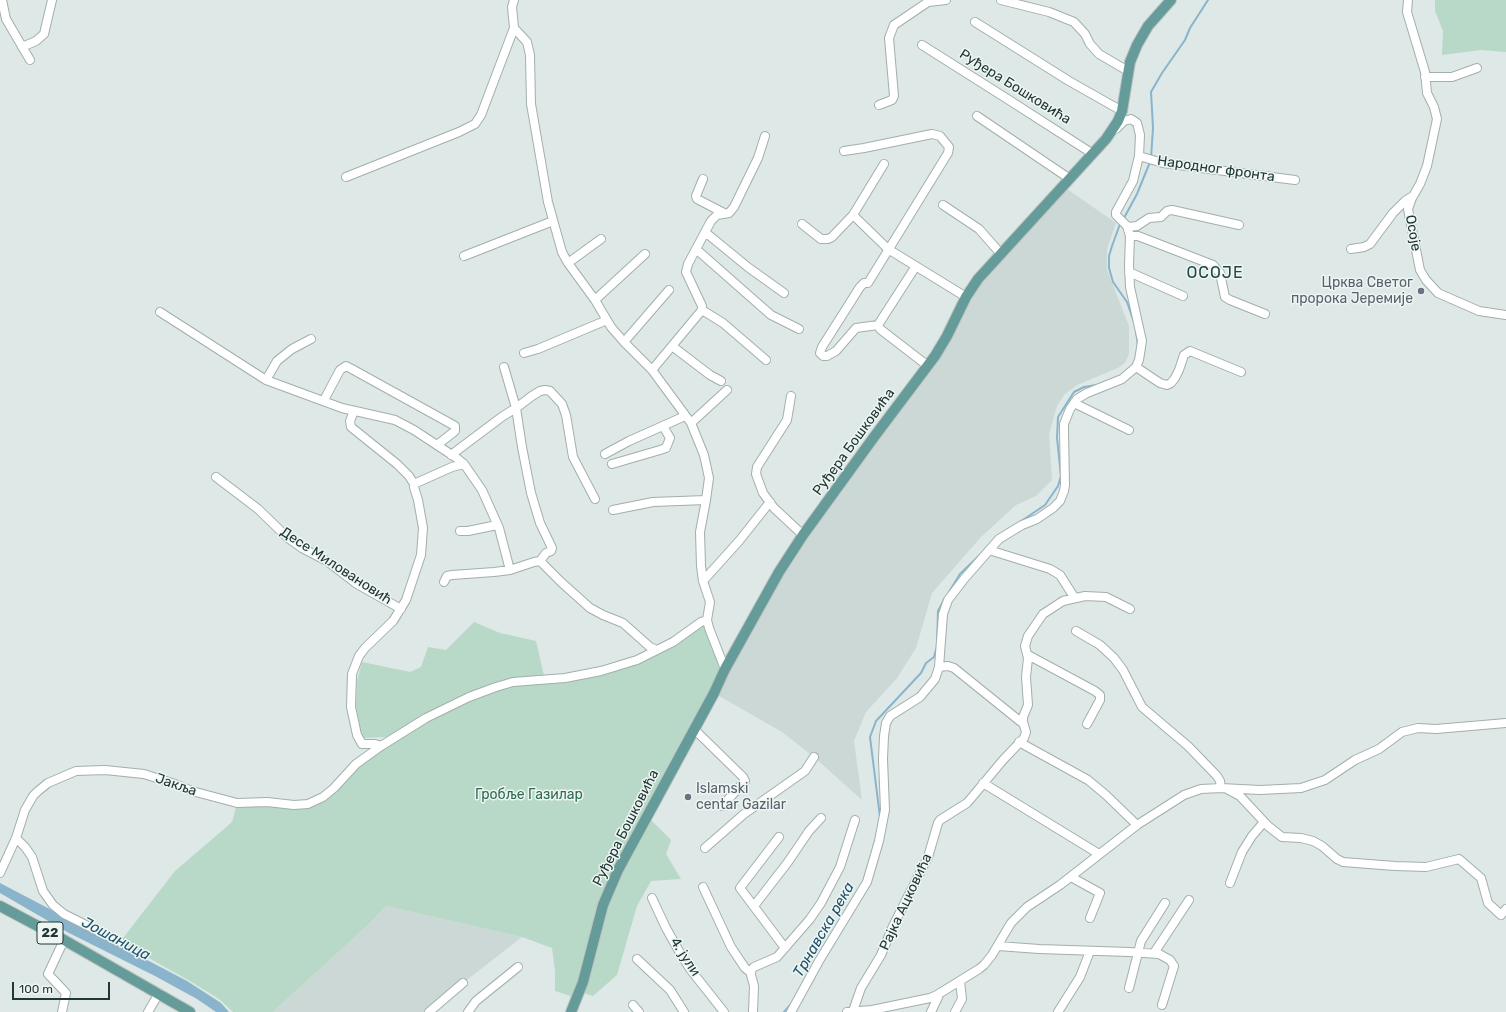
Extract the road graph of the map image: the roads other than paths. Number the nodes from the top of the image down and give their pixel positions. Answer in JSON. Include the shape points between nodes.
{"nodes":[{"id":1,"x":2,"y":0,"type":"edge"},
{"id":2,"x":52,"y":0,"type":"edge"},
{"id":3,"x":514,"y":0,"type":"edge"},
{"id":4,"x":946,"y":0,"type":"edge"},
{"id":5,"x":1001,"y":0,"type":"edge"},
{"id":6,"x":1171,"y":0,"type":"edge"},
{"id":7,"x":1408,"y":0,"type":"edge"},
{"id":8,"x":925,"y":1,"type":"edge"},
{"id":9,"x":974,"y":22,"type":"dead end"},
{"id":10,"x":514,"y":28,"type":"junction"},
{"id":11,"x":922,"y":45,"type":"dead end"},
{"id":12,"x":22,"y":47,"type":"junction"},
{"id":13,"x":30,"y":60,"type":"dead end"},
{"id":14,"x":1477,"y":68,"type":"dead end"},
{"id":15,"x":1128,"y":71,"type":"junction"},
{"id":16,"x":1425,"y":77,"type":"junction"},
{"id":17,"x":879,"y":105,"type":"dead end"},
{"id":18,"x":1122,"y":111,"type":"junction"},
{"id":19,"x":977,"y":116,"type":"dead end"},
{"id":20,"x":1112,"y":129,"type":"junction"},
{"id":21,"x":1139,"y":130,"type":"joint"},
{"id":22,"x":766,"y":136,"type":"dead end"},
{"id":23,"x":844,"y":151,"type":"dead end"},
{"id":24,"x":1093,"y":154,"type":"junction"},
{"id":25,"x":1147,"y":159,"type":"junction"},
{"id":26,"x":884,"y":164,"type":"dead end"},
{"id":27,"x":346,"y":177,"type":"dead end"},
{"id":28,"x":703,"y":179,"type":"dead end"},
{"id":29,"x":1070,"y":179,"type":"junction"},
{"id":30,"x":1294,"y":180,"type":"dead end"},
{"id":31,"x":1413,"y":195,"type":"junction"},
{"id":32,"x":943,"y":205,"type":"dead end"},
{"id":33,"x":724,"y":214,"type":"junction"},
{"id":34,"x":853,"y":215,"type":"junction"},
{"id":35,"x":553,"y":221,"type":"junction"},
{"id":36,"x":802,"y":224,"type":"dead end"},
{"id":37,"x":1240,"y":225,"type":"dead end"},
{"id":38,"x":1127,"y":226,"type":"junction"},
{"id":39,"x":705,"y":232,"type":"junction"},
{"id":40,"x":1130,"y":236,"type":"junction"},
{"id":41,"x":601,"y":238,"type":"dead end"},
{"id":42,"x":696,"y":249,"type":"junction"},
{"id":43,"x":888,"y":249,"type":"junction"},
{"id":44,"x":1350,"y":249,"type":"dead end"},
{"id":45,"x":645,"y":254,"type":"dead end"},
{"id":46,"x":1001,"y":254,"type":"junction"},
{"id":47,"x":464,"y":256,"type":"dead end"},
{"id":48,"x":568,"y":263,"type":"junction"},
{"id":49,"x":916,"y":266,"type":"junction"},
{"id":50,"x":1129,"y":272,"type":"junction"},
{"id":51,"x":670,"y":290,"type":"dead end"},
{"id":52,"x":784,"y":293,"type":"dead end"},
{"id":53,"x":1183,"y":296,"type":"dead end"},
{"id":54,"x":966,"y":297,"type":"junction"},
{"id":55,"x":595,"y":300,"type":"junction"},
{"id":56,"x":702,"y":310,"type":"junction"},
{"id":57,"x":160,"y":312,"type":"dead end"},
{"id":58,"x":1265,"y":314,"type":"dead end"},
{"id":59,"x":1506,"y":315,"type":"edge"},
{"id":60,"x":607,"y":320,"type":"junction"},
{"id":61,"x":878,"y":325,"type":"junction"},
{"id":62,"x":799,"y":329,"type":"dead end"},
{"id":63,"x":311,"y":339,"type":"dead end"},
{"id":64,"x":624,"y":342,"type":"junction"},
{"id":65,"x":672,"y":346,"type":"junction"},
{"id":66,"x":524,"y":353,"type":"dead end"},
{"id":67,"x":766,"y":360,"type":"dead end"},
{"id":68,"x":928,"y":366,"type":"junction"},
{"id":69,"x":504,"y":367,"type":"dead end"},
{"id":70,"x":1136,"y":367,"type":"junction"},
{"id":71,"x":652,"y":370,"type":"junction"},
{"id":72,"x":1241,"y":372,"type":"dead end"},
{"id":73,"x":266,"y":380,"type":"junction"},
{"id":74,"x":721,"y":381,"type":"dead end"},
{"id":75,"x":727,"y":390,"type":"dead end"},
{"id":76,"x":791,"y":396,"type":"dead end"},
{"id":77,"x":324,"y":400,"type":"junction"},
{"id":78,"x":1074,"y":403,"type":"junction"},
{"id":79,"x":516,"y":408,"type":"junction"},
{"id":80,"x":354,"y":411,"type":"junction"},
{"id":81,"x":685,"y":416,"type":"junction"},
{"id":82,"x":691,"y":423,"type":"junction"},
{"id":83,"x":663,"y":426,"type":"junction"},
{"id":84,"x":1129,"y":430,"type":"dead end"},
{"id":85,"x":437,"y":445,"type":"junction"},
{"id":86,"x":605,"y":454,"type":"dead end"},
{"id":87,"x":451,"y":455,"type":"junction"},
{"id":88,"x":464,"y":464,"type":"junction"},
{"id":89,"x":612,"y":464,"type":"dead end"},
{"id":90,"x":216,"y":477,"type":"dead end"},
{"id":91,"x":414,"y":484,"type":"junction"},
{"id":92,"x":596,"y":499,"type":"dead end"},
{"id":93,"x":706,"y":500,"type":"junction"},
{"id":94,"x":770,"y":502,"type":"junction"},
{"id":95,"x":613,"y":510,"type":"dead end"},
{"id":96,"x":497,"y":525,"type":"junction"},
{"id":97,"x":460,"y":531,"type":"dead end"},
{"id":98,"x":803,"y":535,"type":"junction"},
{"id":99,"x":989,"y":550,"type":"junction"},
{"id":100,"x":540,"y":561,"type":"junction"},
{"id":101,"x":510,"y":570,"type":"junction"},
{"id":102,"x":703,"y":581,"type":"junction"},
{"id":103,"x":444,"y":582,"type":"dead end"},
{"id":104,"x":1074,"y":597,"type":"junction"},
{"id":105,"x":401,"y":609,"type":"junction"},
{"id":106,"x":1130,"y":609,"type":"dead end"},
{"id":107,"x":707,"y":620,"type":"junction"},
{"id":108,"x":1076,"y":631,"type":"dead end"},
{"id":109,"x":657,"y":650,"type":"junction"},
{"id":110,"x":1028,"y":655,"type":"junction"},
{"id":111,"x":939,"y":667,"type":"junction"},
{"id":112,"x":725,"y":669,"type":"junction"},
{"id":113,"x":1023,"y":722,"type":"junction"},
{"id":114,"x":1506,"y":723,"type":"edge"},
{"id":115,"x":1086,"y":724,"type":"dead end"},
{"id":116,"x":694,"y":729,"type":"junction"},
{"id":117,"x":1019,"y":742,"type":"junction"},
{"id":118,"x":381,"y":746,"type":"junction"},
{"id":119,"x":814,"y":758,"type":"dead end"},
{"id":120,"x":983,"y":783,"type":"junction"},
{"id":121,"x":1222,"y":788,"type":"junction"},
{"id":122,"x":722,"y":806,"type":"dead end"},
{"id":123,"x":821,"y":818,"type":"dead end"},
{"id":124,"x":855,"y":820,"type":"dead end"},
{"id":125,"x":1264,"y":822,"type":"junction"},
{"id":126,"x":1137,"y":825,"type":"junction"},
{"id":127,"x":779,"y":837,"type":"dead end"},
{"id":128,"x":16,"y":838,"type":"junction"},
{"id":129,"x":705,"y":848,"type":"dead end"},
{"id":130,"x":1099,"y":854,"type":"junction"},
{"id":131,"x":0,"y":873,"type":"edge"},
{"id":132,"x":1071,"y":877,"type":"junction"},
{"id":133,"x":1230,"y":883,"type":"dead end"},
{"id":134,"x":703,"y":887,"type":"dead end"},
{"id":135,"x":652,"y":898,"type":"dead end"},
{"id":136,"x":1190,"y":900,"type":"dead end"},
{"id":137,"x":1165,"y":903,"type":"dead end"},
{"id":138,"x":0,"y":906,"type":"edge"},
{"id":139,"x":754,"y":906,"type":"junction"},
{"id":140,"x":1506,"y":909,"type":"edge"},
{"id":141,"x":1090,"y":918,"type":"dead end"},
{"id":142,"x":64,"y":940,"type":"junction"},
{"id":143,"x":120,"y":942,"type":"dead end"},
{"id":144,"x":998,"y":946,"type":"junction"},
{"id":145,"x":785,"y":948,"type":"junction"},
{"id":146,"x":1090,"y":951,"type":"junction"},
{"id":147,"x":1137,"y":952,"type":"junction"},
{"id":148,"x":1154,"y":954,"type":"junction"},
{"id":149,"x":637,"y":959,"type":"dead end"},
{"id":150,"x":518,"y":967,"type":"dead end"},
{"id":151,"x":750,"y":972,"type":"junction"},
{"id":152,"x":960,"y":981,"type":"junction"},
{"id":153,"x":463,"y":983,"type":"dead end"},
{"id":154,"x":1129,"y":988,"type":"dead end"},
{"id":155,"x":158,"y":993,"type":"junction"},
{"id":156,"x":940,"y":993,"type":"junction"},
{"id":157,"x":633,"y":1005,"type":"dead end"},
{"id":158,"x":1162,"y":1005,"type":"dead end"},
{"id":159,"x":62,"y":1012,"type":"edge"},
{"id":160,"x":148,"y":1012,"type":"edge"},
{"id":161,"x":190,"y":1012,"type":"edge"},
{"id":162,"x":429,"y":1012,"type":"edge"},
{"id":163,"x":468,"y":1012,"type":"edge"},
{"id":164,"x":571,"y":1012,"type":"edge"},
{"id":165,"x":639,"y":1012,"type":"edge"},
{"id":166,"x":684,"y":1012,"type":"edge"},
{"id":167,"x":724,"y":1012,"type":"edge"},
{"id":168,"x":753,"y":1012,"type":"edge"},
{"id":169,"x":791,"y":1012,"type":"edge"},
{"id":170,"x":850,"y":1012,"type":"edge"},
{"id":171,"x":931,"y":1012,"type":"edge"},
{"id":172,"x":955,"y":1012,"type":"edge"},
{"id":173,"x":1058,"y":1012,"type":"edge"}],
"edges":[{"from":1,"to":12,"type":"street","via":[[6,19]]},
{"from":2,"to":12,"type":"street","via":[[44,34]]},
{"from":3,"to":10,"type":"street"},
{"from":4,"to":8,"type":"street"},
{"from":5,"to":15,"type":"street","via":[[1049,12],[1074,22],[1099,54]]},
{"from":6,"to":15,"type":"main road","name":"Руђера Бошковића","via":[[1141,37]]},
{"from":7,"to":16,"type":"street","name":"Осоје","via":[[1407,12]]},
{"from":8,"to":17,"type":"street","via":[[894,25],[889,38],[894,96],[892,100]]},
{"from":9,"to":18,"type":"street"},
{"from":10,"to":27,"type":"street","via":[[481,115],[475,124]]},
{"from":10,"to":35,"type":"street","via":[[527,42],[530,56],[531,104]]},
{"from":11,"to":24,"type":"street","name":"Руђера Бошковића"},
{"from":12,"to":13,"type":"street"},
{"from":14,"to":16,"type":"street","via":[[1452,76]]},
{"from":15,"to":18,"type":"main road","name":"Руђера Бошковића"},
{"from":16,"to":31,"type":"street","name":"Осоје","via":[[1427,92],[1437,119],[1427,166]]},
{"from":18,"to":20,"type":"main road","name":"Руђера Бошковића"},
{"from":19,"to":29,"type":"street"},
{"from":20,"to":21,"type":"street","name":"Руђера Бошковића","via":[[1129,119],[1134,120]]},
{"from":20,"to":24,"type":"main road","name":"Руђера Бошковића"},
{"from":21,"to":25,"type":"street","name":"Народног фронта"},
{"from":22,"to":33,"type":"street","via":[[734,207]]},
{"from":23,"to":43,"type":"street","via":[[932,134],[940,136],[949,147],[948,153]]},
{"from":24,"to":29,"type":"main road","name":"Руђера Бошковића"},
{"from":25,"to":30,"type":"street","name":"Народног фронта","via":[[1229,173]]},
{"from":25,"to":38,"type":"street","name":"Народног фронта","via":[[1116,212]]},
{"from":26,"to":34,"type":"street"},
{"from":28,"to":33,"type":"street","via":[[697,199]]},
{"from":29,"to":46,"type":"main road","name":"Руђера Бошковића"},
{"from":31,"to":44,"type":"street","via":[[1393,212],[1370,244]]},
{"from":31,"to":59,"type":"street","name":"Осоје","via":[[1408,209],[1420,270],[1426,280],[1438,293],[1479,311]]},
{"from":32,"to":46,"type":"street","via":[[980,229]]},
{"from":33,"to":39,"type":"street","via":[[717,215]]},
{"from":34,"to":36,"type":"street","via":[[828,239],[821,239]]},
{"from":34,"to":43,"type":"street"},
{"from":35,"to":47,"type":"street"},
{"from":35,"to":48,"type":"street"},
{"from":37,"to":38,"type":"street","via":[[1172,210],[1161,217],[1149,218],[1137,226]]},
{"from":38,"to":40,"type":"street"},
{"from":39,"to":42,"type":"street"},
{"from":39,"to":52,"type":"street","via":[[748,268]]},
{"from":40,"to":50,"type":"street"},
{"from":40,"to":58,"type":"street","via":[[1138,236],[1213,265],[1220,274],[1223,294],[1227,299]]},
{"from":41,"to":48,"type":"street"},
{"from":42,"to":56,"type":"street","via":[[686,272]]},
{"from":42,"to":62,"type":"street","via":[[772,315]]},
{"from":43,"to":49,"type":"street"},
{"from":43,"to":61,"type":"street","via":[[868,283],[860,286],[820,353],[827,356],[836,351],[856,328]]},
{"from":45,"to":55,"type":"street"},
{"from":46,"to":54,"type":"main road","name":"Руђера Бошковића","via":[[978,279]]},
{"from":48,"to":55,"type":"street"},
{"from":49,"to":54,"type":"street"},
{"from":49,"to":61,"type":"street"},
{"from":50,"to":53,"type":"street"},
{"from":50,"to":70,"type":"street","via":[[1131,296],[1142,341]]},
{"from":51,"to":64,"type":"street"},
{"from":54,"to":68,"type":"main road","name":"Руђера Бошковића","via":[[947,336]]},
{"from":55,"to":60,"type":"street"},
{"from":56,"to":65,"type":"street"},
{"from":56,"to":67,"type":"street","via":[[723,323]]},
{"from":57,"to":73,"type":"street"},
{"from":60,"to":64,"type":"street"},
{"from":60,"to":66,"type":"street"},
{"from":61,"to":68,"type":"street"},
{"from":63,"to":73,"type":"street","via":[[277,361]]},
{"from":64,"to":71,"type":"street"},
{"from":65,"to":71,"type":"street"},
{"from":65,"to":74,"type":"street"},
{"from":68,"to":98,"type":"main road","name":"Руђера Бошковића"},
{"from":69,"to":79,"type":"street"},
{"from":70,"to":72,"type":"street","via":[[1162,384],[1169,384],[1177,374],[1184,355],[1190,351]]},
{"from":70,"to":78,"type":"street","via":[[1122,379],[1087,392]]},
{"from":71,"to":81,"type":"street"},
{"from":73,"to":77,"type":"street"},
{"from":75,"to":82,"type":"street"},
{"from":76,"to":94,"type":"street","via":[[787,420],[756,470],[760,487]]},
{"from":77,"to":80,"type":"street"},
{"from":77,"to":85,"type":"street","via":[[340,370],[346,366],[455,426],[455,431]]},
{"from":78,"to":84,"type":"street"},
{"from":78,"to":99,"type":"street","via":[[1064,424],[1065,485],[1062,496],[1045,514],[1009,532]]},
{"from":79,"to":87,"type":"street"},
{"from":79,"to":92,"type":"street","via":[[540,391],[550,391],[555,396],[562,404],[566,415],[573,457]]},
{"from":79,"to":100,"type":"street","via":[[531,493],[540,523],[552,548]]},
{"from":80,"to":85,"type":"street","via":[[395,420]]},
{"from":80,"to":91,"type":"street","name":"Десе Миловановић","via":[[350,420],[351,428],[397,464]]},
{"from":81,"to":82,"type":"street"},
{"from":81,"to":83,"type":"street"},
{"from":82,"to":93,"type":"street","via":[[706,462]]},
{"from":83,"to":86,"type":"street"},
{"from":83,"to":89,"type":"street","via":[[670,438],[666,448]]},
{"from":85,"to":87,"type":"street"},
{"from":87,"to":88,"type":"street"},
{"from":88,"to":91,"type":"street","via":[[452,466]]},
{"from":88,"to":96,"type":"street","via":[[482,490]]},
{"from":90,"to":105,"type":"street","name":"Десе Миловановић","via":[[258,509],[302,548],[327,561],[357,584]]},
{"from":91,"to":105,"type":"street","name":"Десе Миловановић","via":[[422,528],[420,555]]},
{"from":93,"to":95,"type":"street","via":[[653,502]]},
{"from":93,"to":102,"type":"street","via":[[700,540]]},
{"from":94,"to":98,"type":"street"},
{"from":94,"to":102,"type":"street"},
{"from":96,"to":97,"type":"street"},
{"from":96,"to":101,"type":"street"},
{"from":98,"to":112,"type":"main road","name":"Руђера Бошковића"},
{"from":99,"to":104,"type":"street","via":[[1050,569],[1060,575]]},
{"from":99,"to":111,"type":"street","via":[[964,579],[945,608]]},
{"from":100,"to":101,"type":"street"},
{"from":100,"to":109,"type":"street","via":[[590,608],[623,623],[650,647]]},
{"from":101,"to":103,"type":"street","via":[[452,574],[447,576]]},
{"from":102,"to":107,"type":"street","via":[[710,602]]},
{"from":104,"to":106,"type":"street","via":[[1106,597]]},
{"from":104,"to":110,"type":"street","via":[[1043,614],[1028,636],[1025,646]]},
{"from":105,"to":118,"type":"street","name":"Десе Миловановић","via":[[393,621],[362,652],[352,674],[351,707],[357,735],[362,744]]},
{"from":107,"to":109,"type":"street"},
{"from":107,"to":112,"type":"street"},
{"from":108,"to":121,"type":"street","via":[[1097,643],[1114,658],[1142,707],[1188,746],[1219,778]]},
{"from":109,"to":118,"type":"street","via":[[623,665],[579,676],[522,681],[496,687],[436,712]]},
{"from":110,"to":113,"type":"street","via":[[1028,705]]},
{"from":110,"to":115,"type":"street","via":[[1100,695],[1100,700]]},
{"from":111,"to":113,"type":"street","via":[[954,668]]},
{"from":111,"to":169,"type":"street","via":[[935,679],[926,690],[890,716],[886,723],[883,766],[885,810],[871,870],[864,889],[836,932]]},
{"from":112,"to":116,"type":"main road","name":"Руђера Бошковића"},
{"from":113,"to":117,"type":"street","name":"Рајка Ацковића","via":[[1026,734]]},
{"from":114,"to":121,"type":"street","name":"Рајка Ацковића","via":[[1436,729],[1418,728],[1402,732],[1379,749],[1355,760],[1325,780],[1301,788]]},
{"from":116,"to":122,"type":"street","via":[[745,781]]},
{"from":116,"to":164,"type":"main road","name":"Руђера Бошковића","via":[[611,884]]},
{"from":117,"to":120,"type":"street","name":"Рајка Ацковића"},
{"from":117,"to":126,"type":"street","via":[[1088,780]]},
{"from":118,"to":128,"type":"street","name":"Јакља","via":[[356,764],[323,797],[303,805],[237,803],[144,774],[110,770],[76,771],[52,781],[38,791],[25,810]]},
{"from":119,"to":129,"type":"street","via":[[804,771],[744,814]]},
{"from":120,"to":130,"type":"street"},
{"from":120,"to":170,"type":"street","name":"Рајка Ацковића","via":[[967,802],[938,823],[928,857],[881,955]]},
{"from":121,"to":125,"type":"street","via":[[1240,796]]},
{"from":121,"to":126,"type":"street","name":"Рајка Ацковића","via":[[1201,789],[1184,795]]},
{"from":123,"to":139,"type":"street"},
{"from":124,"to":145,"type":"street","via":[[834,881],[810,919]]},
{"from":125,"to":133,"type":"street","via":[[1242,852]]},
{"from":125,"to":140,"type":"street","via":[[1282,837],[1313,840],[1343,862],[1426,867],[1459,859],[1481,878],[1488,903],[1501,916]]},
{"from":126,"to":130,"type":"street","name":"Рајка Ацковића"},
{"from":127,"to":139,"type":"street","via":[[741,886],[741,891]]},
{"from":128,"to":131,"type":"street","name":"Јакља"},
{"from":128,"to":143,"type":"street","via":[[32,857],[43,891],[53,905],[64,914]]},
{"from":130,"to":132,"type":"street","name":"Рајка Ацковића"},
{"from":132,"to":141,"type":"street","via":[[1100,893]]},
{"from":132,"to":144,"type":"street","name":"Рајка Ацковића","via":[[1016,918]]},
{"from":134,"to":151,"type":"street","via":[[731,947]]},
{"from":135,"to":167,"type":"street","name":"4. јули","via":[[686,962]]},
{"from":136,"to":148,"type":"street"},
{"from":137,"to":147,"type":"street"},
{"from":138,"to":142,"type":"main road","number":"22"},
{"from":139,"to":145,"type":"street"},
{"from":142,"to":155,"type":"main road","number":"22"},
{"from":142,"to":159,"type":"street","via":[[48,974],[66,994]]},
{"from":144,"to":146,"type":"street"},
{"from":144,"to":152,"type":"street","name":"Рајка Ацковића","via":[[984,965]]},
{"from":145,"to":151,"type":"street","via":[[777,957],[754,967]]},
{"from":146,"to":147,"type":"street"},
{"from":146,"to":173,"type":"street","via":[[1080,976]]},
{"from":147,"to":148,"type":"street"},
{"from":147,"to":154,"type":"street"},
{"from":148,"to":158,"type":"street","via":[[1166,957],[1174,966]]},
{"from":149,"to":166,"type":"street","via":[[670,990]]},
{"from":150,"to":163,"type":"street","via":[[476,1001]]},
{"from":151,"to":168,"type":"street","via":[[754,986]]},
{"from":152,"to":156,"type":"street","name":"Рајка Ацковића"},
{"from":152,"to":172,"type":"street","via":[[962,999]]},
{"from":153,"to":162,"type":"street"},
{"from":155,"to":160,"type":"street"},
{"from":155,"to":161,"type":"main road","number":"22"},
{"from":156,"to":170,"type":"street","name":"Рајка Ацковића","via":[[904,1004]]},
{"from":156,"to":171,"type":"street"},
{"from":157,"to":165,"type":"street"}]}
